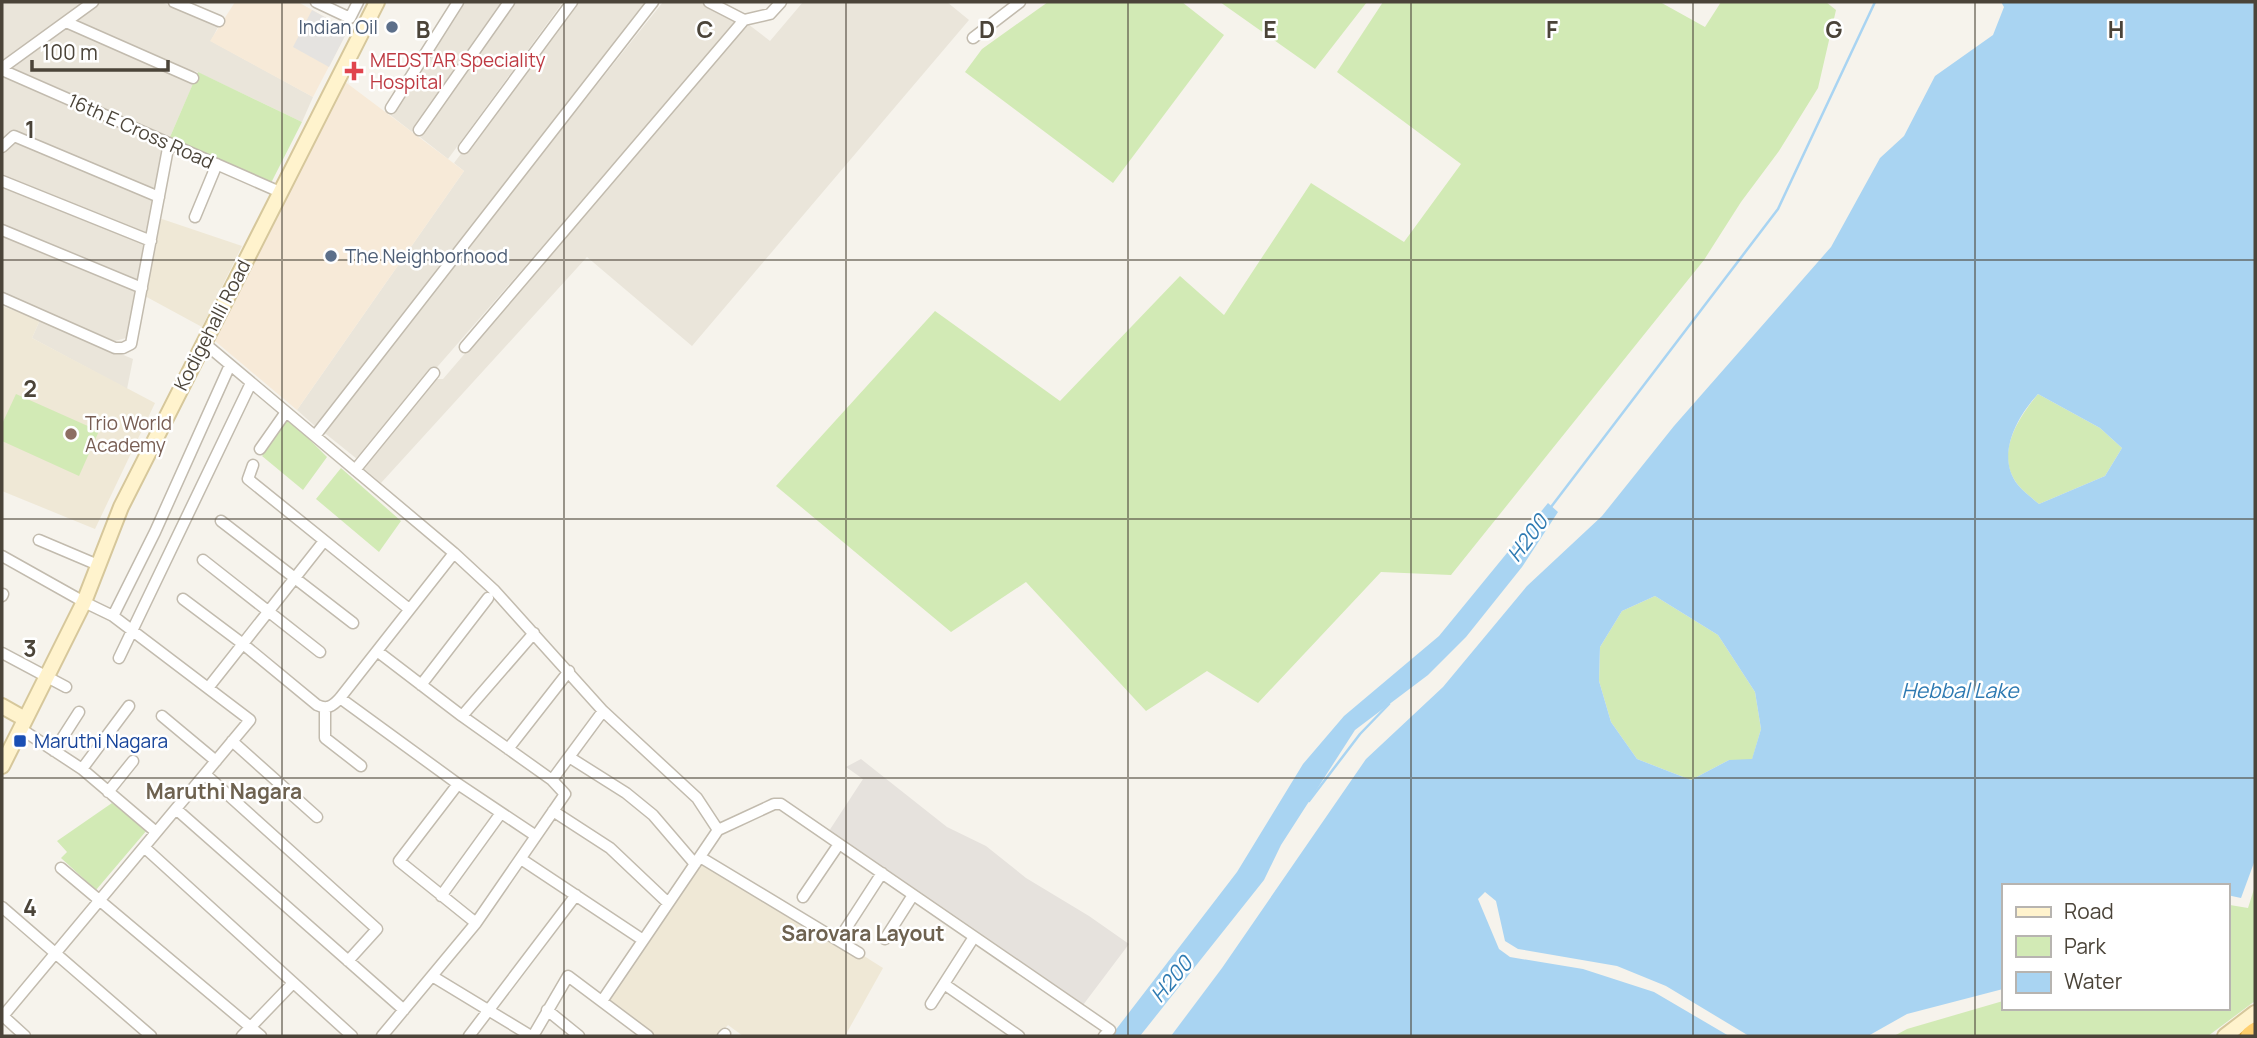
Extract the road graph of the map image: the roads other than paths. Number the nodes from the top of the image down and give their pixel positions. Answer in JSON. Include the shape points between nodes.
{"nodes":[{"id":1,"x":93,"y":2,"type":"edge"},
{"id":2,"x":174,"y":2,"type":"edge"},
{"id":3,"x":316,"y":2,"type":"edge"},
{"id":4,"x":358,"y":2,"type":"edge"},
{"id":5,"x":377,"y":2,"type":"edge"},
{"id":6,"x":458,"y":2,"type":"edge"},
{"id":7,"x":509,"y":2,"type":"edge"},
{"id":8,"x":572,"y":2,"type":"edge"},
{"id":9,"x":653,"y":2,"type":"edge"},
{"id":10,"x":709,"y":2,"type":"edge"},
{"id":11,"x":781,"y":2,"type":"edge"},
{"id":12,"x":1020,"y":2,"type":"edge"},
{"id":13,"x":744,"y":20,"type":"junction"},
{"id":14,"x":219,"y":21,"type":"dead end"},
{"id":15,"x":66,"y":22,"type":"junction"},
{"id":16,"x":973,"y":38,"type":"dead end"},
{"id":17,"x":2,"y":69,"type":"edge"},
{"id":18,"x":193,"y":78,"type":"dead end"},
{"id":19,"x":391,"y":107,"type":"dead end"},
{"id":20,"x":419,"y":130,"type":"dead end"},
{"id":21,"x":169,"y":143,"type":"junction"},
{"id":22,"x":2,"y":147,"type":"edge"},
{"id":23,"x":464,"y":148,"type":"dead end"},
{"id":24,"x":216,"y":164,"type":"junction"},
{"id":25,"x":2,"y":181,"type":"edge"},
{"id":26,"x":280,"y":192,"type":"junction"},
{"id":27,"x":159,"y":197,"type":"junction"},
{"id":28,"x":195,"y":217,"type":"dead end"},
{"id":29,"x":2,"y":230,"type":"edge"},
{"id":30,"x":151,"y":241,"type":"junction"},
{"id":31,"x":142,"y":288,"type":"junction"},
{"id":32,"x":2,"y":298,"type":"edge"},
{"id":33,"x":203,"y":342,"type":"junction"},
{"id":34,"x":465,"y":347,"type":"dead end"},
{"id":35,"x":230,"y":365,"type":"junction"},
{"id":36,"x":434,"y":373,"type":"dead end"},
{"id":37,"x":251,"y":383,"type":"junction"},
{"id":38,"x":286,"y":412,"type":"junction"},
{"id":39,"x":315,"y":436,"type":"junction"},
{"id":40,"x":260,"y":449,"type":"dead end"},
{"id":41,"x":253,"y":465,"type":"dead end"},
{"id":42,"x":355,"y":470,"type":"junction"},
{"id":43,"x":221,"y":521,"type":"dead end"},
{"id":44,"x":39,"y":540,"type":"dead end"},
{"id":45,"x":324,"y":541,"type":"junction"},
{"id":46,"x":454,"y":553,"type":"junction"},
{"id":47,"x":2,"y":556,"type":"edge"},
{"id":48,"x":203,"y":560,"type":"dead end"},
{"id":49,"x":98,"y":565,"type":"junction"},
{"id":50,"x":295,"y":578,"type":"junction"},
{"id":51,"x":488,"y":598,"type":"dead end"},
{"id":52,"x":183,"y":599,"type":"dead end"},
{"id":53,"x":84,"y":603,"type":"junction"},
{"id":54,"x":409,"y":609,"type":"junction"},
{"id":55,"x":268,"y":611,"type":"junction"},
{"id":56,"x":113,"y":616,"type":"junction"},
{"id":57,"x":353,"y":623,"type":"dead end"},
{"id":58,"x":131,"y":630,"type":"junction"},
{"id":59,"x":534,"y":632,"type":"junction"},
{"id":60,"x":243,"y":643,"type":"junction"},
{"id":61,"x":377,"y":651,"type":"junction"},
{"id":62,"x":320,"y":652,"type":"dead end"},
{"id":63,"x":2,"y":653,"type":"edge"},
{"id":64,"x":119,"y":658,"type":"dead end"},
{"id":65,"x":569,"y":671,"type":"junction"},
{"id":66,"x":47,"y":675,"type":"junction"},
{"id":67,"x":421,"y":685,"type":"junction"},
{"id":68,"x":66,"y":687,"type":"dead end"},
{"id":69,"x":208,"y":688,"type":"junction"},
{"id":70,"x":340,"y":698,"type":"junction"},
{"id":71,"x":2,"y":706,"type":"edge"},
{"id":72,"x":129,"y":706,"type":"dead end"},
{"id":73,"x":325,"y":708,"type":"junction"},
{"id":74,"x":603,"y":711,"type":"junction"},
{"id":75,"x":79,"y":712,"type":"dead end"},
{"id":76,"x":162,"y":716,"type":"dead end"},
{"id":77,"x":462,"y":716,"type":"junction"},
{"id":78,"x":23,"y":724,"type":"junction"},
{"id":79,"x":232,"y":741,"type":"junction"},
{"id":80,"x":508,"y":749,"type":"junction"},
{"id":81,"x":54,"y":751,"type":"junction"},
{"id":82,"x":569,"y":757,"type":"junction"},
{"id":83,"x":133,"y":761,"type":"dead end"},
{"id":84,"x":216,"y":761,"type":"junction"},
{"id":85,"x":2,"y":766,"type":"edge"},
{"id":86,"x":361,"y":766,"type":"dead end"},
{"id":87,"x":82,"y":769,"type":"junction"},
{"id":88,"x":205,"y":774,"type":"junction"},
{"id":89,"x":552,"y":780,"type":"junction"},
{"id":90,"x":458,"y":784,"type":"junction"},
{"id":91,"x":108,"y":792,"type":"junction"},
{"id":92,"x":176,"y":808,"type":"junction"},
{"id":93,"x":553,"y":811,"type":"junction"},
{"id":94,"x":500,"y":813,"type":"junction"},
{"id":95,"x":317,"y":817,"type":"dead end"},
{"id":96,"x":718,"y":830,"type":"junction"},
{"id":97,"x":156,"y":832,"type":"junction"},
{"id":98,"x":536,"y":836,"type":"junction"},
{"id":99,"x":839,"y":844,"type":"junction"},
{"id":100,"x":144,"y":847,"type":"junction"},
{"id":101,"x":521,"y":859,"type":"junction"},
{"id":102,"x":698,"y":860,"type":"junction"},
{"id":103,"x":61,"y":868,"type":"dead end"},
{"id":104,"x":882,"y":873,"type":"junction"},
{"id":105,"x":576,"y":895,"type":"junction"},
{"id":106,"x":913,"y":895,"type":"junction"},
{"id":107,"x":441,"y":896,"type":"junction"},
{"id":108,"x":803,"y":897,"type":"dead end"},
{"id":109,"x":100,"y":900,"type":"junction"},
{"id":110,"x":667,"y":902,"type":"junction"},
{"id":111,"x":2,"y":907,"type":"edge"},
{"id":112,"x":476,"y":923,"type":"junction"},
{"id":113,"x":845,"y":930,"type":"dead end"},
{"id":114,"x":974,"y":937,"type":"junction"},
{"id":115,"x":885,"y":939,"type":"dead end"},
{"id":116,"x":643,"y":940,"type":"junction"},
{"id":117,"x":56,"y":953,"type":"junction"},
{"id":118,"x":859,"y":953,"type":"dead end"},
{"id":119,"x":348,"y":961,"type":"junction"},
{"id":120,"x":432,"y":976,"type":"junction"},
{"id":121,"x":293,"y":983,"type":"junction"},
{"id":122,"x":944,"y":984,"type":"junction"},
{"id":123,"x":602,"y":1001,"type":"junction"},
{"id":124,"x":931,"y":1004,"type":"dead end"},
{"id":125,"x":404,"y":1010,"type":"junction"},
{"id":126,"x":547,"y":1010,"type":"junction"},
{"id":127,"x":488,"y":1011,"type":"junction"},
{"id":128,"x":2255,"y":1013,"type":"edge"},
{"id":129,"x":250,"y":1027,"type":"junction"},
{"id":130,"x":2255,"y":1032,"type":"edge"},
{"id":131,"x":25,"y":1036,"type":"edge"},
{"id":132,"x":151,"y":1036,"type":"edge"},
{"id":133,"x":242,"y":1036,"type":"edge"},
{"id":134,"x":261,"y":1036,"type":"edge"},
{"id":135,"x":352,"y":1036,"type":"edge"},
{"id":136,"x":382,"y":1036,"type":"edge"},
{"id":137,"x":469,"y":1036,"type":"edge"},
{"id":138,"x":532,"y":1036,"type":"edge"},
{"id":139,"x":579,"y":1036,"type":"edge"},
{"id":140,"x":648,"y":1036,"type":"edge"},
{"id":141,"x":1018,"y":1036,"type":"edge"},
{"id":142,"x":1104,"y":1036,"type":"edge"},
{"id":143,"x":2225,"y":1036,"type":"edge"},
{"id":144,"x":2250,"y":1036,"type":"edge"}],
"edges":[{"from":1,"to":15,"type":"street"},
{"from":2,"to":14,"type":"street"},
{"from":3,"to":4,"type":"street","via":[[350,18]]},
{"from":5,"to":26,"type":"main road","name":"Kodigehalli Road"},
{"from":6,"to":19,"type":"street"},
{"from":7,"to":20,"type":"street"},
{"from":8,"to":23,"type":"street"},
{"from":9,"to":39,"type":"street"},
{"from":10,"to":13,"type":"street"},
{"from":11,"to":13,"type":"street","via":[[771,14]]},
{"from":12,"to":16,"type":"street"},
{"from":13,"to":34,"type":"street"},
{"from":15,"to":17,"type":"street"},
{"from":15,"to":18,"type":"street"},
{"from":17,"to":21,"type":"street","name":"16th E Cross Road"},
{"from":21,"to":24,"type":"street","name":"16th E Cross Road"},
{"from":21,"to":27,"type":"street"},
{"from":22,"to":27,"type":"street","via":[[14,136]]},
{"from":24,"to":26,"type":"street","name":"16th E Cross Road"},
{"from":24,"to":28,"type":"street"},
{"from":25,"to":30,"type":"street"},
{"from":26,"to":33,"type":"main road","name":"Kodigehalli Road"},
{"from":27,"to":30,"type":"street"},
{"from":29,"to":31,"type":"street"},
{"from":30,"to":31,"type":"street"},
{"from":31,"to":32,"type":"street","via":[[131,344],[123,348]]},
{"from":33,"to":35,"type":"street"},
{"from":33,"to":49,"type":"main road","name":"Kodigehalli Road","via":[[118,513]]},
{"from":35,"to":37,"type":"street"},
{"from":35,"to":56,"type":"street"},
{"from":36,"to":42,"type":"street"},
{"from":37,"to":38,"type":"street"},
{"from":37,"to":58,"type":"street"},
{"from":38,"to":39,"type":"street"},
{"from":38,"to":40,"type":"street"},
{"from":39,"to":42,"type":"street"},
{"from":41,"to":45,"type":"street","via":[[248,480]]},
{"from":42,"to":46,"type":"street"},
{"from":43,"to":50,"type":"street"},
{"from":44,"to":49,"type":"street"},
{"from":45,"to":50,"type":"street"},
{"from":45,"to":54,"type":"street"},
{"from":46,"to":54,"type":"street"},
{"from":46,"to":59,"type":"street"},
{"from":47,"to":53,"type":"street"},
{"from":48,"to":55,"type":"street"},
{"from":49,"to":53,"type":"main road","name":"Kodigehalli Road"},
{"from":50,"to":55,"type":"street"},
{"from":50,"to":57,"type":"street"},
{"from":51,"to":67,"type":"street"},
{"from":52,"to":60,"type":"street"},
{"from":53,"to":56,"type":"street"},
{"from":53,"to":66,"type":"main road","name":"Kodigehalli Road"},
{"from":54,"to":61,"type":"street"},
{"from":55,"to":60,"type":"street"},
{"from":55,"to":62,"type":"street"},
{"from":56,"to":58,"type":"street"},
{"from":58,"to":64,"type":"street"},
{"from":58,"to":69,"type":"street"},
{"from":59,"to":65,"type":"street"},
{"from":59,"to":77,"type":"street"},
{"from":60,"to":69,"type":"street"},
{"from":60,"to":73,"type":"street"},
{"from":61,"to":67,"type":"street"},
{"from":61,"to":70,"type":"street"},
{"from":63,"to":66,"type":"street"},
{"from":65,"to":74,"type":"street"},
{"from":65,"to":80,"type":"street"},
{"from":66,"to":68,"type":"street"},
{"from":66,"to":78,"type":"main road","name":"Kodigehalli Road"},
{"from":67,"to":77,"type":"street"},
{"from":69,"to":79,"type":"street","via":[[250,720]]},
{"from":70,"to":73,"type":"street"},
{"from":70,"to":90,"type":"street"},
{"from":71,"to":78,"type":"main road"},
{"from":72,"to":87,"type":"street"},
{"from":73,"to":86,"type":"street","via":[[325,738]]},
{"from":74,"to":82,"type":"street"},
{"from":74,"to":96,"type":"street","via":[[697,798]]},
{"from":75,"to":81,"type":"street"},
{"from":76,"to":84,"type":"street"},
{"from":77,"to":80,"type":"street"},
{"from":78,"to":81,"type":"street"},
{"from":78,"to":85,"type":"main road","name":"Kodigehalli Road"},
{"from":79,"to":84,"type":"street"},
{"from":79,"to":95,"type":"street"},
{"from":80,"to":89,"type":"street"},
{"from":81,"to":87,"type":"street"},
{"from":82,"to":89,"type":"street"},
{"from":82,"to":102,"type":"street","via":[[626,793]]},
{"from":83,"to":91,"type":"street"},
{"from":84,"to":88,"type":"street"},
{"from":87,"to":91,"type":"street"},
{"from":88,"to":92,"type":"street"},
{"from":88,"to":119,"type":"street","via":[[377,929]]},
{"from":89,"to":93,"type":"street","via":[[565,793]]},
{"from":90,"to":94,"type":"street"},
{"from":90,"to":107,"type":"street","via":[[399,862]]},
{"from":91,"to":97,"type":"street"},
{"from":92,"to":97,"type":"street"},
{"from":92,"to":119,"type":"street"},
{"from":93,"to":98,"type":"street"},
{"from":93,"to":110,"type":"street","via":[[610,848]]},
{"from":94,"to":98,"type":"street"},
{"from":94,"to":107,"type":"street"},
{"from":96,"to":99,"type":"street","via":[[781,804]]},
{"from":96,"to":102,"type":"street"},
{"from":97,"to":100,"type":"street"},
{"from":98,"to":101,"type":"street"},
{"from":99,"to":104,"type":"street"},
{"from":99,"to":108,"type":"street"},
{"from":100,"to":109,"type":"street"},
{"from":100,"to":121,"type":"street"},
{"from":101,"to":105,"type":"street"},
{"from":101,"to":112,"type":"street"},
{"from":102,"to":110,"type":"street"},
{"from":102,"to":118,"type":"street"},
{"from":103,"to":109,"type":"street"},
{"from":104,"to":106,"type":"street"},
{"from":104,"to":113,"type":"street"},
{"from":105,"to":116,"type":"street"},
{"from":105,"to":127,"type":"street"},
{"from":106,"to":114,"type":"street"},
{"from":106,"to":115,"type":"street"},
{"from":107,"to":112,"type":"street"},
{"from":109,"to":117,"type":"street"},
{"from":109,"to":129,"type":"street"},
{"from":110,"to":116,"type":"street"},
{"from":111,"to":117,"type":"street"},
{"from":112,"to":120,"type":"street"},
{"from":114,"to":122,"type":"street"},
{"from":114,"to":142,"type":"street","via":[[1110,1030]]},
{"from":116,"to":123,"type":"street"},
{"from":117,"to":131,"type":"street","via":[[3,1016]]},
{"from":117,"to":132,"type":"street"},
{"from":119,"to":125,"type":"street"},
{"from":120,"to":125,"type":"street"},
{"from":120,"to":127,"type":"street"},
{"from":121,"to":129,"type":"street"},
{"from":121,"to":135,"type":"street"},
{"from":122,"to":124,"type":"street"},
{"from":122,"to":141,"type":"street"},
{"from":123,"to":126,"type":"street","via":[[568,976]]},
{"from":123,"to":140,"type":"street"},
{"from":125,"to":136,"type":"street"},
{"from":126,"to":138,"type":"street"},
{"from":126,"to":139,"type":"street"},
{"from":127,"to":137,"type":"street"},
{"from":127,"to":138,"type":"street"},
{"from":128,"to":143,"type":"main road"},
{"from":129,"to":133,"type":"street"},
{"from":129,"to":134,"type":"street"},
{"from":130,"to":144,"type":"highway"}]}
